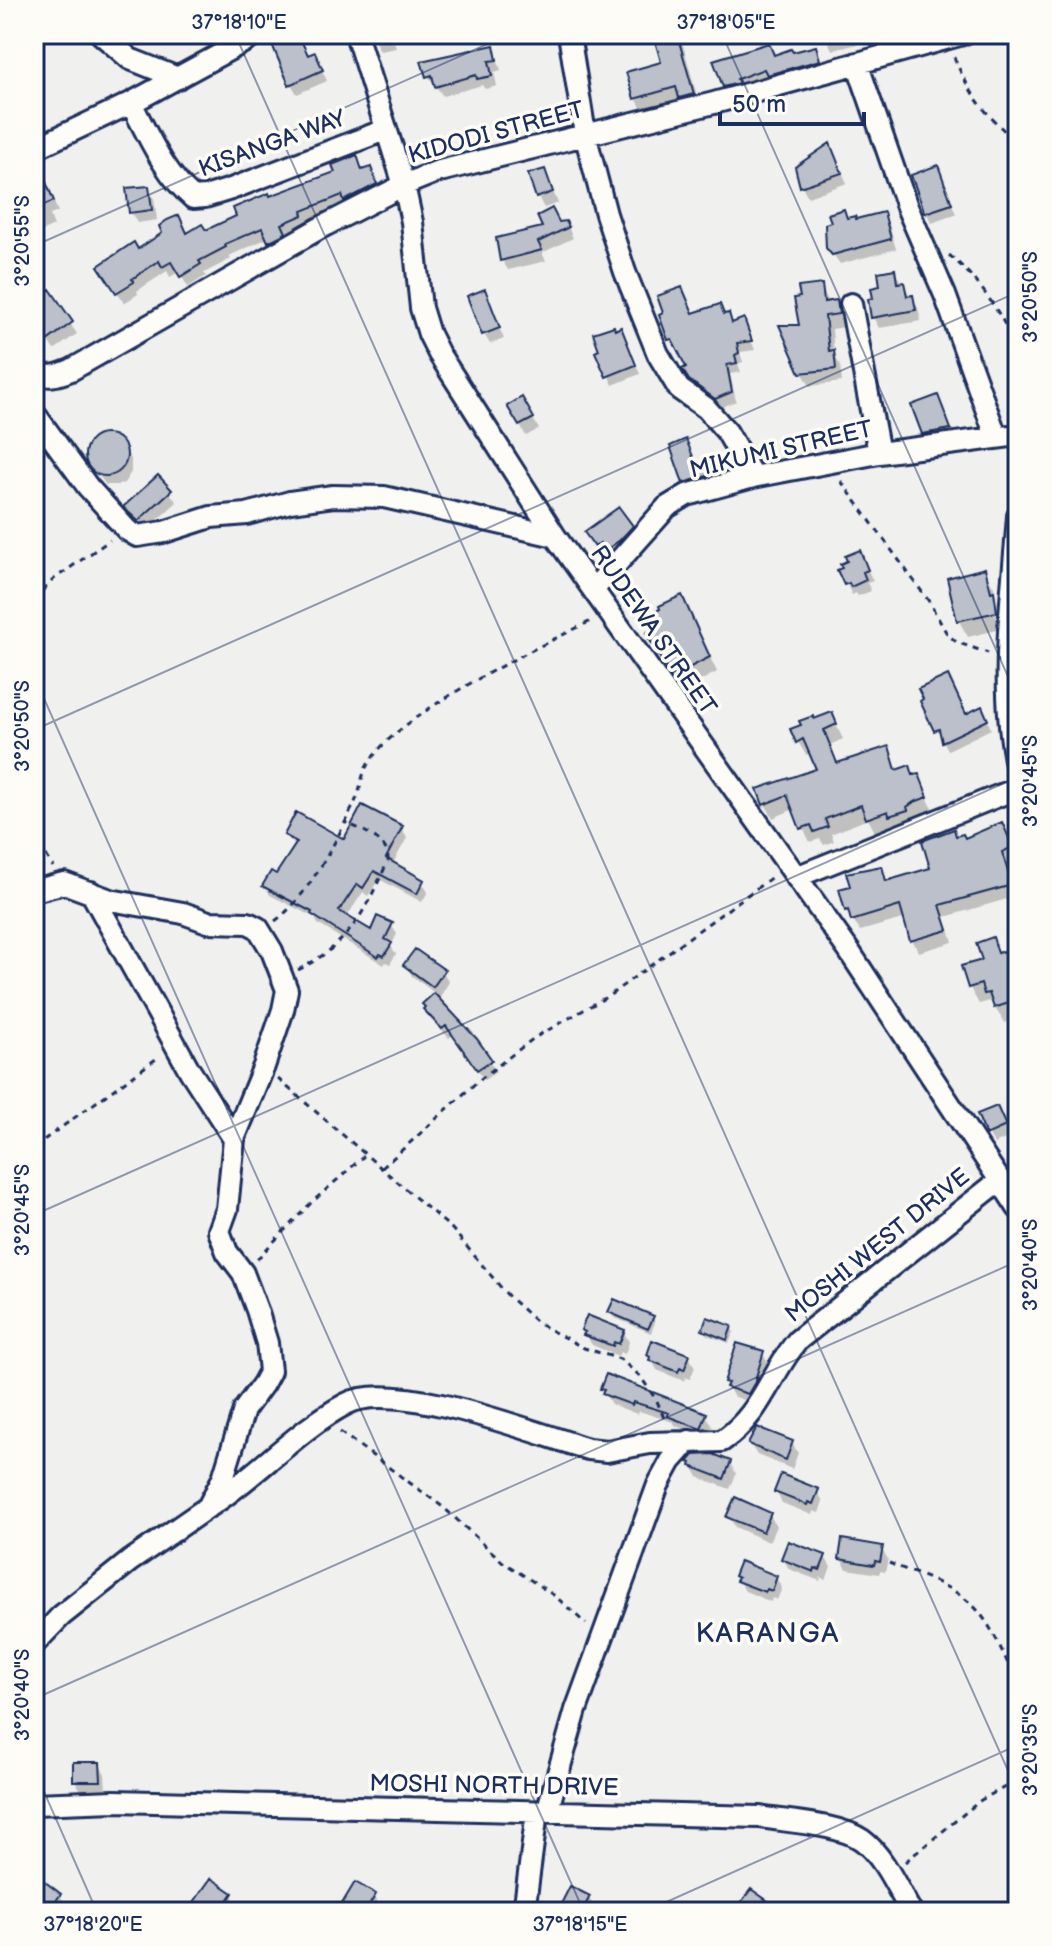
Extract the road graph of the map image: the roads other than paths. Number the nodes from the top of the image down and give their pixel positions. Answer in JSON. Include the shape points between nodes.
{"nodes":[{"id":1,"x":101,"y":34,"type":"edge"},
{"id":2,"x":258,"y":34,"type":"edge"},
{"id":3,"x":356,"y":34,"type":"edge"},
{"id":4,"x":569,"y":34,"type":"edge"},
{"id":5,"x":955,"y":36,"type":"edge"},
{"id":6,"x":891,"y":43,"type":"edge"},
{"id":7,"x":857,"y":63,"type":"junction"},
{"id":8,"x":178,"y":78,"type":"junction"},
{"id":9,"x":131,"y":103,"type":"junction"},
{"id":10,"x":385,"y":130,"type":"junction"},
{"id":11,"x":585,"y":134,"type":"junction"},
{"id":12,"x":34,"y":149,"type":"edge"},
{"id":13,"x":404,"y":185,"type":"junction"},
{"id":14,"x":851,"y":304,"type":"dead end"},
{"id":15,"x":34,"y":370,"type":"edge"},
{"id":16,"x":34,"y":413,"type":"edge"},
{"id":17,"x":1018,"y":435,"type":"edge"},
{"id":18,"x":996,"y":436,"type":"junction"},
{"id":19,"x":879,"y":453,"type":"junction"},
{"id":20,"x":753,"y":477,"type":"junction"},
{"id":21,"x":1018,"y":516,"type":"edge"},
{"id":22,"x":555,"y":536,"type":"junction"},
{"id":23,"x":594,"y":589,"type":"junction"},
{"id":24,"x":1018,"y":774,"type":"edge"},
{"id":25,"x":1018,"y":788,"type":"edge"},
{"id":26,"x":792,"y":871,"type":"junction"},
{"id":27,"x":34,"y":891,"type":"edge"},
{"id":28,"x":91,"y":892,"type":"junction"},
{"id":29,"x":234,"y":1139,"type":"junction"},
{"id":30,"x":999,"y":1181,"type":"junction"},
{"id":31,"x":1018,"y":1208,"type":"edge"},
{"id":32,"x":681,"y":1441,"type":"junction"},
{"id":33,"x":208,"y":1507,"type":"junction"},
{"id":34,"x":34,"y":1644,"type":"edge"},
{"id":35,"x":34,"y":1804,"type":"edge"},
{"id":36,"x":542,"y":1812,"type":"junction"},
{"id":37,"x":524,"y":1912,"type":"edge"},
{"id":38,"x":911,"y":1912,"type":"edge"}],
"edges":[{"from":1,"to":8,"type":"street","via":[[130,59]]},
{"from":2,"to":8,"type":"street"},
{"from":3,"to":10,"type":"street","name":"RUDEWA STREET"},
{"from":4,"to":11,"type":"street"},
{"from":5,"to":6,"type":"street","name":"KIDODI STREET"},
{"from":6,"to":7,"type":"street","name":"KIDODI STREET"},
{"from":7,"to":11,"type":"street","name":"KIDODI STREET"},
{"from":7,"to":18,"type":"street"},
{"from":8,"to":9,"type":"street"},
{"from":9,"to":10,"type":"street","name":"KISANGA WAY","via":[[159,157],[193,198],[231,189]]},
{"from":9,"to":12,"type":"street"},
{"from":10,"to":13,"type":"street","name":"RUDEWA STREET"},
{"from":11,"to":13,"type":"street","name":"KIDODI STREET"},
{"from":11,"to":20,"type":"street","via":[[625,272],[658,354],[679,389],[727,432]]},
{"from":13,"to":15,"type":"street","name":"KIDODI STREET","via":[[71,370],[54,376]]},
{"from":13,"to":22,"type":"street","name":"RUDEWA STREET","via":[[429,334]]},
{"from":14,"to":19,"type":"street"},
{"from":16,"to":22,"type":"street","via":[[88,487],[137,536],[333,496],[384,497]]},
{"from":17,"to":18,"type":"street","name":"MIKUMI STREET"},
{"from":18,"to":19,"type":"street","name":"MIKUMI STREET"},
{"from":19,"to":20,"type":"street","name":"MIKUMI STREET"},
{"from":20,"to":23,"type":"street","name":"MIKUMI STREET","via":[[687,495],[667,507]]},
{"from":21,"to":24,"type":"street","via":[[1008,658],[1008,705]]},
{"from":22,"to":23,"type":"street","name":"RUDEWA STREET"},
{"from":23,"to":26,"type":"street","name":"RUDEWA STREET"},
{"from":25,"to":26,"type":"street"},
{"from":26,"to":30,"type":"street","name":"RUDEWA STREET"},
{"from":27,"to":28,"type":"street","via":[[64,883]]},
{"from":28,"to":29,"type":"street"},
{"from":28,"to":29,"type":"street","via":[[208,922],[248,923],[258,928],[272,951],[287,990],[283,1010]]},
{"from":29,"to":33,"type":"street","via":[[227,1209],[219,1231],[243,1273],[267,1343],[270,1371],[244,1410]]},
{"from":30,"to":31,"type":"street","name":"RUDEWA STREET"},
{"from":30,"to":32,"type":"street","name":"MOSHI WEST DRIVE","via":[[798,1340],[780,1362],[766,1394],[731,1434],[722,1441]]},
{"from":32,"to":33,"type":"street","name":"MOSHI WEST DRIVE","via":[[588,1449],[442,1405],[368,1397],[319,1420]]},
{"from":32,"to":36,"type":"street","via":[[658,1485]]},
{"from":33,"to":34,"type":"street","name":"MOSHI WEST DRIVE","via":[[130,1561]]},
{"from":35,"to":36,"type":"street","name":"MOSHI NORTH DRIVE","via":[[115,1801]]},
{"from":36,"to":37,"type":"street"},
{"from":36,"to":38,"type":"street","name":"MOSHI NORTH DRIVE","via":[[760,1817],[830,1829],[863,1841]]}]}
